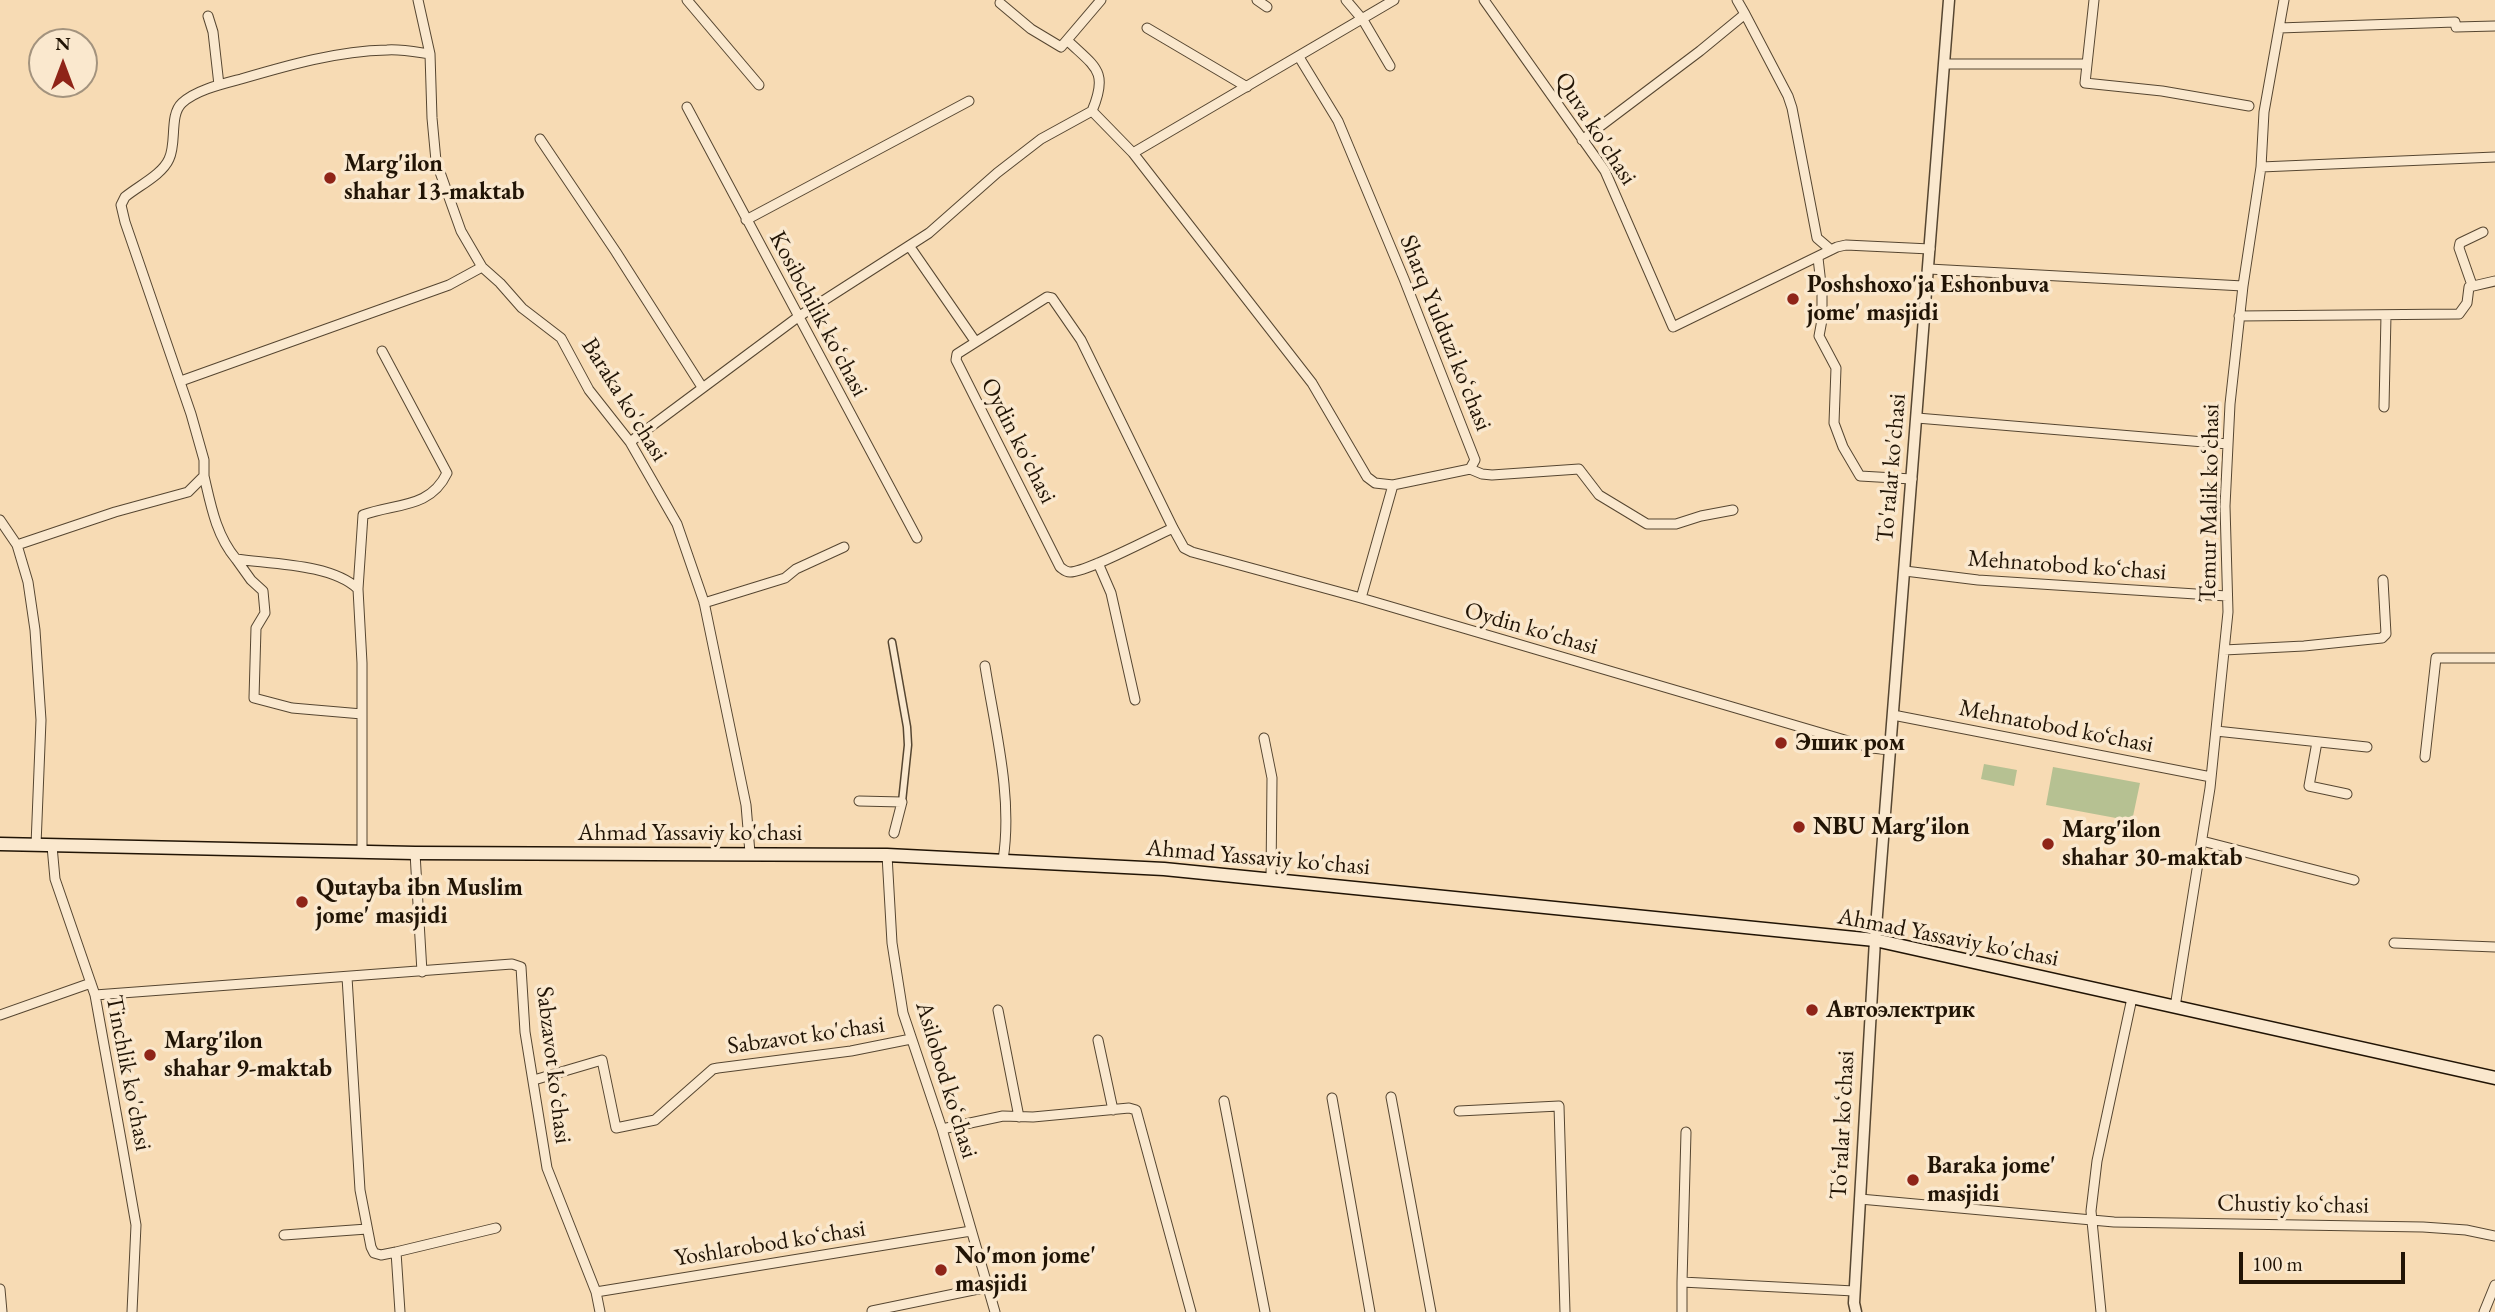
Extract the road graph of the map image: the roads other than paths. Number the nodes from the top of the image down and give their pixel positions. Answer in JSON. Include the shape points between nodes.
{"nodes":[{"id":1,"x":418,"y":0,"type":"edge"},
{"id":2,"x":687,"y":0,"type":"edge"},
{"id":3,"x":1101,"y":0,"type":"edge"},
{"id":4,"x":1257,"y":0,"type":"edge"},
{"id":5,"x":1346,"y":0,"type":"edge"},
{"id":6,"x":1394,"y":0,"type":"edge"},
{"id":7,"x":1484,"y":0,"type":"edge"},
{"id":8,"x":1737,"y":0,"type":"edge"},
{"id":9,"x":1950,"y":0,"type":"edge"},
{"id":10,"x":2094,"y":0,"type":"edge"},
{"id":11,"x":2284,"y":0,"type":"edge"},
{"id":12,"x":1000,"y":3,"type":"dead end"},
{"id":13,"x":1267,"y":7,"type":"dead end"},
{"id":14,"x":1745,"y":14,"type":"junction"},
{"id":15,"x":208,"y":16,"type":"dead end"},
{"id":16,"x":1363,"y":20,"type":"junction"},
{"id":17,"x":2495,"y":26,"type":"edge"},
{"id":18,"x":1147,"y":28,"type":"dead end"},
{"id":19,"x":2279,"y":28,"type":"junction"},
{"id":20,"x":1068,"y":41,"type":"junction"},
{"id":21,"x":430,"y":54,"type":"junction"},
{"id":22,"x":1299,"y":57,"type":"junction"},
{"id":23,"x":1945,"y":64,"type":"junction"},
{"id":24,"x":2087,"y":64,"type":"junction"},
{"id":25,"x":1390,"y":66,"type":"dead end"},
{"id":26,"x":219,"y":85,"type":"junction"},
{"id":27,"x":759,"y":85,"type":"dead end"},
{"id":28,"x":1247,"y":87,"type":"junction"},
{"id":29,"x":969,"y":101,"type":"dead end"},
{"id":30,"x":2249,"y":106,"type":"dead end"},
{"id":31,"x":687,"y":107,"type":"dead end"},
{"id":32,"x":1092,"y":111,"type":"junction"},
{"id":33,"x":540,"y":139,"type":"dead end"},
{"id":34,"x":1582,"y":140,"type":"junction"},
{"id":35,"x":1133,"y":153,"type":"junction"},
{"id":36,"x":2495,"y":158,"type":"edge"},
{"id":37,"x":2261,"y":167,"type":"junction"},
{"id":38,"x":746,"y":220,"type":"junction"},
{"id":39,"x":2483,"y":232,"type":"dead end"},
{"id":40,"x":910,"y":247,"type":"junction"},
{"id":41,"x":1930,"y":249,"type":"junction"},
{"id":42,"x":1831,"y":250,"type":"junction"},
{"id":43,"x":1818,"y":258,"type":"junction"},
{"id":44,"x":482,"y":267,"type":"junction"},
{"id":45,"x":1929,"y":269,"type":"junction"},
{"id":46,"x":2495,"y":281,"type":"edge"},
{"id":47,"x":2472,"y":285,"type":"junction"},
{"id":48,"x":2243,"y":286,"type":"junction"},
{"id":49,"x":2386,"y":315,"type":"junction"},
{"id":50,"x":2239,"y":316,"type":"junction"},
{"id":51,"x":798,"y":317,"type":"junction"},
{"id":52,"x":975,"y":341,"type":"junction"},
{"id":53,"x":382,"y":351,"type":"dead end"},
{"id":54,"x":181,"y":381,"type":"junction"},
{"id":55,"x":702,"y":387,"type":"junction"},
{"id":56,"x":2385,"y":407,"type":"dead end"},
{"id":57,"x":1917,"y":418,"type":"junction"},
{"id":58,"x":629,"y":442,"type":"junction"},
{"id":59,"x":2228,"y":444,"type":"junction"},
{"id":60,"x":1470,"y":469,"type":"junction"},
{"id":61,"x":204,"y":476,"type":"junction"},
{"id":62,"x":1912,"y":479,"type":"junction"},
{"id":63,"x":1393,"y":485,"type":"junction"},
{"id":64,"x":1733,"y":510,"type":"dead end"},
{"id":65,"x":0,"y":520,"type":"edge"},
{"id":66,"x":1173,"y":528,"type":"junction"},
{"id":67,"x":917,"y":538,"type":"dead end"},
{"id":68,"x":17,"y":545,"type":"junction"},
{"id":69,"x":844,"y":548,"type":"dead end"},
{"id":70,"x":236,"y":559,"type":"junction"},
{"id":71,"x":1098,"y":563,"type":"junction"},
{"id":72,"x":1905,"y":570,"type":"junction"},
{"id":73,"x":2383,"y":580,"type":"dead end"},
{"id":74,"x":358,"y":589,"type":"junction"},
{"id":75,"x":2227,"y":596,"type":"junction"},
{"id":76,"x":1361,"y":598,"type":"junction"},
{"id":77,"x":704,"y":603,"type":"junction"},
{"id":78,"x":892,"y":642,"type":"dead end"},
{"id":79,"x":2224,"y":650,"type":"junction"},
{"id":80,"x":2495,"y":658,"type":"edge"},
{"id":81,"x":985,"y":666,"type":"dead end"},
{"id":82,"x":1135,"y":699,"type":"dead end"},
{"id":83,"x":362,"y":714,"type":"junction"},
{"id":84,"x":1893,"y":715,"type":"junction"},
{"id":85,"x":2216,"y":731,"type":"junction"},
{"id":86,"x":1264,"y":738,"type":"dead end"},
{"id":87,"x":2316,"y":742,"type":"junction"},
{"id":88,"x":2367,"y":747,"type":"dead end"},
{"id":89,"x":1891,"y":750,"type":"junction"},
{"id":90,"x":2425,"y":757,"type":"dead end"},
{"id":91,"x":2211,"y":776,"type":"junction"},
{"id":92,"x":2347,"y":794,"type":"dead end"},
{"id":93,"x":859,"y":801,"type":"dead end"},
{"id":94,"x":902,"y":802,"type":"junction"},
{"id":95,"x":894,"y":833,"type":"dead end"},
{"id":96,"x":2202,"y":841,"type":"junction"},
{"id":97,"x":0,"y":844,"type":"edge"},
{"id":98,"x":36,"y":845,"type":"junction"},
{"id":99,"x":52,"y":846,"type":"junction"},
{"id":100,"x":362,"y":852,"type":"junction"},
{"id":101,"x":415,"y":853,"type":"junction"},
{"id":102,"x":750,"y":853,"type":"junction"},
{"id":103,"x":887,"y":855,"type":"junction"},
{"id":104,"x":1003,"y":860,"type":"junction"},
{"id":105,"x":1271,"y":880,"type":"junction"},
{"id":106,"x":2354,"y":880,"type":"dead end"},
{"id":107,"x":1875,"y":940,"type":"junction"},
{"id":108,"x":2394,"y":943,"type":"dead end"},
{"id":109,"x":2495,"y":947,"type":"edge"},
{"id":110,"x":422,"y":972,"type":"junction"},
{"id":111,"x":347,"y":976,"type":"junction"},
{"id":112,"x":91,"y":983,"type":"junction"},
{"id":113,"x":95,"y":995,"type":"junction"},
{"id":114,"x":2132,"y":998,"type":"junction"},
{"id":115,"x":2175,"y":1007,"type":"junction"},
{"id":116,"x":998,"y":1010,"type":"dead end"},
{"id":117,"x":0,"y":1015,"type":"edge"},
{"id":118,"x":911,"y":1039,"type":"junction"},
{"id":119,"x":1098,"y":1040,"type":"dead end"},
{"id":120,"x":2495,"y":1078,"type":"edge"},
{"id":121,"x":534,"y":1080,"type":"junction"},
{"id":122,"x":1391,"y":1097,"type":"dead end"},
{"id":123,"x":1332,"y":1098,"type":"dead end"},
{"id":124,"x":1224,"y":1101,"type":"dead end"},
{"id":125,"x":1113,"y":1110,"type":"junction"},
{"id":126,"x":1459,"y":1111,"type":"dead end"},
{"id":127,"x":1019,"y":1117,"type":"junction"},
{"id":128,"x":942,"y":1129,"type":"junction"},
{"id":129,"x":1686,"y":1132,"type":"dead end"},
{"id":130,"x":1860,"y":1199,"type":"junction"},
{"id":131,"x":2090,"y":1220,"type":"junction"},
{"id":132,"x":496,"y":1228,"type":"dead end"},
{"id":133,"x":367,"y":1229,"type":"junction"},
{"id":134,"x":971,"y":1231,"type":"junction"},
{"id":135,"x":284,"y":1235,"type":"dead end"},
{"id":136,"x":2495,"y":1236,"type":"edge"},
{"id":137,"x":396,"y":1252,"type":"junction"},
{"id":138,"x":1682,"y":1282,"type":"junction"},
{"id":139,"x":2495,"y":1285,"type":"edge"},
{"id":140,"x":988,"y":1287,"type":"junction"},
{"id":141,"x":0,"y":1289,"type":"edge"},
{"id":142,"x":1854,"y":1291,"type":"junction"},
{"id":143,"x":596,"y":1292,"type":"junction"},
{"id":144,"x":872,"y":1311,"type":"edge"},
{"id":145,"x":2,"y":1312,"type":"edge"},
{"id":146,"x":132,"y":1312,"type":"edge"},
{"id":147,"x":400,"y":1312,"type":"edge"},
{"id":148,"x":600,"y":1312,"type":"edge"},
{"id":149,"x":995,"y":1312,"type":"edge"},
{"id":150,"x":1191,"y":1312,"type":"edge"},
{"id":151,"x":1265,"y":1312,"type":"edge"},
{"id":152,"x":1370,"y":1312,"type":"edge"},
{"id":153,"x":1431,"y":1312,"type":"edge"},
{"id":154,"x":1565,"y":1312,"type":"edge"},
{"id":155,"x":1682,"y":1312,"type":"edge"},
{"id":156,"x":1856,"y":1312,"type":"edge"},
{"id":157,"x":2101,"y":1312,"type":"edge"},
{"id":158,"x":2484,"y":1312,"type":"edge"}],
"edges":[{"from":1,"to":21,"type":"street","name":"Baraka ko'chasi"},
{"from":2,"to":27,"type":"street"},
{"from":3,"to":20,"type":"street"},
{"from":4,"to":13,"type":"street"},
{"from":5,"to":16,"type":"street"},
{"from":6,"to":16,"type":"street"},
{"from":7,"to":34,"type":"street","name":"Quva ko'chasi"},
{"from":8,"to":14,"type":"street"},
{"from":9,"to":23,"type":"street","name":"To'ralar ko'chasi"},
{"from":10,"to":24,"type":"street"},
{"from":11,"to":19,"type":"street","name":"Temur Malik koʻchasi"},
{"from":12,"to":20,"type":"street","via":[[1060,47]]},
{"from":14,"to":34,"type":"street"},
{"from":14,"to":42,"type":"street","via":[[1788,96],[1817,238]]},
{"from":15,"to":26,"type":"street"},
{"from":16,"to":22,"type":"street"},
{"from":16,"to":25,"type":"street"},
{"from":17,"to":19,"type":"street","via":[[2455,27],[2455,22]]},
{"from":18,"to":28,"type":"street"},
{"from":19,"to":37,"type":"street","name":"Temur Malik koʻchasi","via":[[2264,112]]},
{"from":20,"to":32,"type":"street","via":[[1098,70],[1101,83]]},
{"from":21,"to":26,"type":"street","via":[[389,49],[342,53]]},
{"from":21,"to":44,"type":"street","name":"Baraka ko'chasi","via":[[436,161],[461,231]]},
{"from":22,"to":28,"type":"street"},
{"from":22,"to":60,"type":"street","name":"Sharq Yulduzi koʻchasi","via":[[1338,121],[1404,279],[1475,460]]},
{"from":23,"to":24,"type":"street"},
{"from":23,"to":41,"type":"street","name":"To'ralar ko'chasi"},
{"from":24,"to":30,"type":"street","via":[[2085,83]]},
{"from":26,"to":54,"type":"street","via":[[180,105],[169,162],[121,205]]},
{"from":28,"to":35,"type":"street"},
{"from":29,"to":38,"type":"street"},
{"from":31,"to":38,"type":"street","name":"Kosibchilik koʻchasi"},
{"from":32,"to":35,"type":"street"},
{"from":32,"to":40,"type":"street","via":[[1041,139]]},
{"from":33,"to":55,"type":"street"},
{"from":34,"to":43,"type":"street","name":"Quva ko'chasi","via":[[1605,171],[1673,327]]},
{"from":35,"to":63,"type":"street","via":[[1312,383],[1367,477],[1375,484]]},
{"from":36,"to":37,"type":"street"},
{"from":37,"to":48,"type":"street","name":"Temur Malik koʻchasi"},
{"from":38,"to":51,"type":"street","name":"Kosibchilik koʻchasi"},
{"from":39,"to":47,"type":"street","via":[[2460,243]]},
{"from":40,"to":51,"type":"street"},
{"from":40,"to":52,"type":"street"},
{"from":41,"to":42,"type":"street","via":[[1846,245]]},
{"from":41,"to":45,"type":"street","name":"To'ralar ko'chasi"},
{"from":42,"to":43,"type":"street"},
{"from":43,"to":62,"type":"street","via":[[1822,293],[1819,336],[1836,368],[1833,423],[1843,447],[1860,477]]},
{"from":44,"to":54,"type":"street","via":[[449,285]]},
{"from":44,"to":58,"type":"street","name":"Baraka ko'chasi","via":[[522,308],[561,338],[589,390]]},
{"from":45,"to":48,"type":"street"},
{"from":45,"to":57,"type":"street","name":"To'ralar ko'chasi"},
{"from":46,"to":47,"type":"street"},
{"from":47,"to":49,"type":"street","via":[[2468,303],[2459,314]]},
{"from":48,"to":50,"type":"street","name":"Temur Malik koʻchasi"},
{"from":49,"to":50,"type":"street"},
{"from":49,"to":56,"type":"street"},
{"from":50,"to":59,"type":"street","name":"Temur Malik koʻchasi"},
{"from":51,"to":55,"type":"street"},
{"from":51,"to":67,"type":"street","name":"Kosibchilik koʻchasi"},
{"from":52,"to":66,"type":"street","name":"Oydin ko'chasi","via":[[1047,296],[1052,298],[1081,340]]},
{"from":52,"to":71,"type":"street","name":"Oydin ko'chasi","via":[[957,354],[956,360],[1060,567],[1071,572]]},
{"from":53,"to":74,"type":"street","via":[[447,474],[440,488],[414,504],[363,515]]},
{"from":54,"to":61,"type":"street","via":[[204,460]]},
{"from":55,"to":58,"type":"street"},
{"from":57,"to":59,"type":"street"},
{"from":57,"to":62,"type":"street","name":"To'ralar ko'chasi"},
{"from":58,"to":77,"type":"street","name":"Baraka ko'chasi","via":[[677,524]]},
{"from":59,"to":75,"type":"street","name":"Temur Malik koʻchasi"},
{"from":60,"to":63,"type":"street","name":"Sharq Yulduzi koʻchasi"},
{"from":60,"to":64,"type":"street","via":[[1492,475],[1579,468],[1600,495],[1647,524],[1676,524]]},
{"from":61,"to":68,"type":"street","via":[[188,492]]},
{"from":61,"to":70,"type":"street","via":[[224,545]]},
{"from":62,"to":72,"type":"street","name":"To'ralar ko'chasi"},
{"from":63,"to":76,"type":"street"},
{"from":65,"to":68,"type":"street"},
{"from":66,"to":71,"type":"street","name":"Oydin ko'chasi"},
{"from":66,"to":76,"type":"street","name":"Oydin ko'chasi","via":[[1184,548],[1192,552]]},
{"from":68,"to":98,"type":"street","via":[[35,630],[41,720]]},
{"from":69,"to":77,"type":"street","via":[[796,569],[785,579]]},
{"from":70,"to":74,"type":"street","via":[[319,570],[349,580]]},
{"from":70,"to":83,"type":"street","via":[[263,591],[254,698],[292,708]]},
{"from":71,"to":82,"type":"street","via":[[1111,593]]},
{"from":72,"to":75,"type":"street","name":"Mehnatobod koʻchasi","via":[[1991,581]]},
{"from":72,"to":84,"type":"street","name":"To'ralar ko'chasi"},
{"from":73,"to":79,"type":"street","via":[[2386,634],[2382,638]]},
{"from":74,"to":83,"type":"street"},
{"from":75,"to":79,"type":"street","name":"Temur Malik koʻchasi"},
{"from":76,"to":89,"type":"street","name":"Oydin ko'chasi"},
{"from":77,"to":102,"type":"street","name":"Baraka ko'chasi","via":[[746,805]]},
{"from":78,"to":94,"type":"street","via":[[907,727]]},
{"from":79,"to":85,"type":"street","name":"Temur Malik koʻchasi"},
{"from":80,"to":90,"type":"street","via":[[2437,658]]},
{"from":81,"to":104,"type":"street","via":[[1002,775],[1007,837]]},
{"from":83,"to":100,"type":"street"},
{"from":84,"to":89,"type":"street","name":"To'ralar ko'chasi"},
{"from":84,"to":91,"type":"street","name":"Mehnatobod ko‘chasi"},
{"from":85,"to":87,"type":"street"},
{"from":85,"to":91,"type":"street","name":"Temur Malik koʻchasi"},
{"from":86,"to":105,"type":"street","via":[[1272,778]]},
{"from":87,"to":88,"type":"street"},
{"from":87,"to":92,"type":"street","via":[[2309,786]]},
{"from":89,"to":107,"type":"street","name":"To'ralar ko'chasi"},
{"from":91,"to":96,"type":"street","name":"Temur Malik koʻchasi"},
{"from":93,"to":94,"type":"street"},
{"from":94,"to":95,"type":"street"},
{"from":96,"to":106,"type":"street"},
{"from":96,"to":115,"type":"street","name":"Temur Malik koʻchasi"},
{"from":97,"to":98,"type":"main road","name":"Ahmad Yassaviy ko'chasi"},
{"from":98,"to":99,"type":"main road","name":"Ahmad Yassaviy ko'chasi"},
{"from":99,"to":100,"type":"main road","name":"Ahmad Yassaviy ko'chasi"},
{"from":99,"to":112,"type":"street","name":"Tinchlik ko'chasi","via":[[55,879]]},
{"from":100,"to":101,"type":"main road","name":"Ahmad Yassaviy ko'chasi"},
{"from":101,"to":102,"type":"main road","name":"Ahmad Yassaviy ko'chasi"},
{"from":101,"to":110,"type":"street"},
{"from":102,"to":103,"type":"main road","name":"Ahmad Yassaviy ko'chasi"},
{"from":103,"to":104,"type":"main road","name":"Ahmad Yassaviy ko'chasi"},
{"from":103,"to":118,"type":"street","name":"Asilobod koʻchasi","via":[[891,943]]},
{"from":104,"to":105,"type":"main road","name":"Ahmad Yassaviy ko'chasi"},
{"from":105,"to":107,"type":"main road","name":"Ahmad Yassaviy ko'chasi"},
{"from":107,"to":114,"type":"main road","name":"Ahmad Yassaviy ko'chasi"},
{"from":107,"to":130,"type":"street","name":"Toʻralar koʻchasi"},
{"from":108,"to":109,"type":"street"},
{"from":110,"to":111,"type":"street","name":"Sabzavot koʻchasi"},
{"from":110,"to":121,"type":"street","name":"Sabzavot koʻchasi","via":[[521,967]]},
{"from":111,"to":113,"type":"street","name":"Sabzavot koʻchasi"},
{"from":111,"to":133,"type":"street","via":[[360,1190]]},
{"from":112,"to":113,"type":"street","name":"Tinchlik ko'chasi"},
{"from":112,"to":117,"type":"street"},
{"from":113,"to":146,"type":"street","name":"Tinchlik ko'chasi","via":[[136,1225]]},
{"from":114,"to":115,"type":"main road","name":"Ahmad Yassaviy ko'chasi"},
{"from":114,"to":131,"type":"street","via":[[2097,1161]]},
{"from":115,"to":120,"type":"main road","name":"Ahmad Yassaviy ko'chasi"},
{"from":116,"to":127,"type":"street"},
{"from":118,"to":121,"type":"street","name":"Sabzavot ko'chasi","via":[[713,1069],[655,1120],[616,1128],[602,1060]]},
{"from":118,"to":128,"type":"street","name":"Asilobod koʻchasi"},
{"from":119,"to":125,"type":"street"},
{"from":121,"to":143,"type":"street","name":"Sabzavot koʻchasi","via":[[547,1168]]},
{"from":122,"to":153,"type":"street"},
{"from":123,"to":152,"type":"street"},
{"from":124,"to":151,"type":"street"},
{"from":125,"to":127,"type":"street"},
{"from":125,"to":150,"type":"street","via":[[1136,1110]]},
{"from":126,"to":154,"type":"street","via":[[1559,1106]]},
{"from":127,"to":128,"type":"street","via":[[1003,1115]]},
{"from":128,"to":134,"type":"street","name":"Asilobod koʻchasi"},
{"from":129,"to":138,"type":"street"},
{"from":130,"to":131,"type":"street","name":"Chustiy koʻchasi"},
{"from":130,"to":142,"type":"street","name":"Toʻralar koʻchasi"},
{"from":131,"to":136,"type":"street","name":"Chustiy koʻchasi","via":[[2423,1227]]},
{"from":131,"to":157,"type":"street"},
{"from":132,"to":137,"type":"street"},
{"from":133,"to":135,"type":"street"},
{"from":133,"to":137,"type":"street","via":[[374,1253]]},
{"from":134,"to":140,"type":"street","name":"Asilobod koʻchasi"},
{"from":134,"to":143,"type":"street","name":"Yoshlarobod koʻchasi"},
{"from":137,"to":147,"type":"street"},
{"from":138,"to":142,"type":"street"},
{"from":138,"to":155,"type":"street"},
{"from":139,"to":158,"type":"street"},
{"from":140,"to":144,"type":"street"},
{"from":140,"to":149,"type":"street","name":"Asilobod koʻchasi"},
{"from":141,"to":145,"type":"street"},
{"from":142,"to":156,"type":"street","name":"Toʻralar koʻchasi"},
{"from":143,"to":148,"type":"street"}]}
